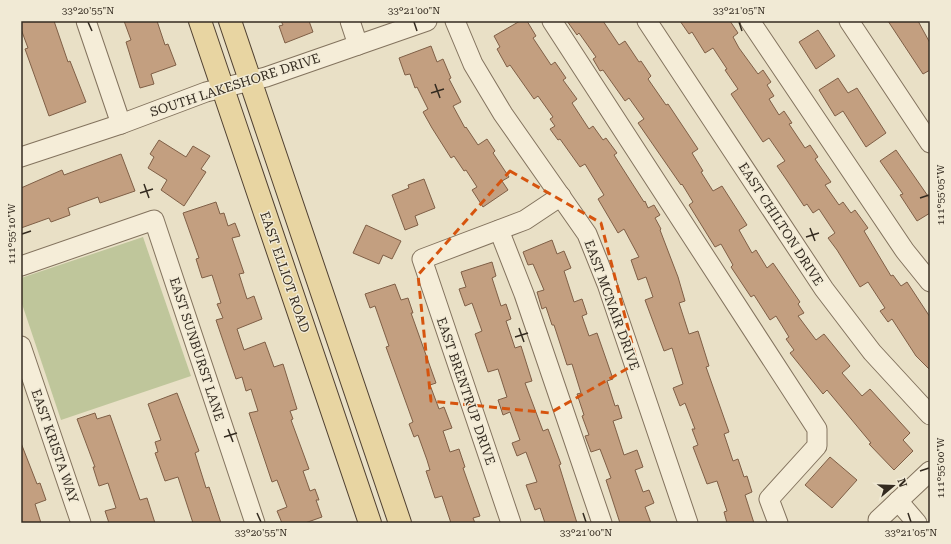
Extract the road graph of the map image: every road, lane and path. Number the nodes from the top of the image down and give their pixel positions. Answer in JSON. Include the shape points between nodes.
{"nodes":[{"id":1,"x":86,"y":21,"type":"edge"},
{"id":2,"x":200,"y":21,"type":"edge"},
{"id":3,"x":230,"y":21,"type":"edge"},
{"id":4,"x":350,"y":21,"type":"edge"},
{"id":5,"x":427,"y":21,"type":"edge"},
{"id":6,"x":455,"y":21,"type":"edge"},
{"id":7,"x":552,"y":21,"type":"edge"},
{"id":8,"x":647,"y":21,"type":"edge"},
{"id":9,"x":750,"y":21,"type":"edge"},
{"id":10,"x":849,"y":21,"type":"edge"},
{"id":11,"x":358,"y":45,"type":"junction"},
{"id":12,"x":250,"y":80,"type":"junction"},
{"id":13,"x":222,"y":88,"type":"junction"},
{"id":14,"x":121,"y":124,"type":"junction"},
{"id":15,"x":930,"y":143,"type":"edge"},
{"id":16,"x":21,"y":157,"type":"edge"},
{"id":17,"x":561,"y":196,"type":"junction"},
{"id":18,"x":499,"y":230,"type":"junction"},
{"id":19,"x":21,"y":266,"type":"edge"},
{"id":20,"x":930,"y":282,"type":"edge"},
{"id":21,"x":21,"y":346,"type":"edge"},
{"id":22,"x":930,"y":415,"type":"edge"},
{"id":23,"x":930,"y":471,"type":"edge"},
{"id":24,"x":898,"y":501,"type":"junction"},
{"id":25,"x":878,"y":520,"type":"dead end"},
{"id":26,"x":81,"y":523,"type":"edge"},
{"id":27,"x":255,"y":523,"type":"edge"},
{"id":28,"x":370,"y":523,"type":"edge"},
{"id":29,"x":400,"y":523,"type":"edge"},
{"id":30,"x":511,"y":523,"type":"edge"},
{"id":31,"x":602,"y":523,"type":"edge"},
{"id":32,"x":688,"y":523,"type":"edge"},
{"id":33,"x":778,"y":523,"type":"edge"},
{"id":34,"x":917,"y":523,"type":"edge"}],
"edges":[{"from":1,"to":14,"type":"street"},
{"from":2,"to":13,"type":"main road","name":"EAST ELLIOT ROAD"},
{"from":3,"to":12,"type":"main road"},
{"from":4,"to":11,"type":"street"},
{"from":5,"to":11,"type":"street","name":"SOUTH LAKESHORE DRIVE"},
{"from":6,"to":17,"type":"street","name":"EAST MCNAIR DRIVE","via":[[473,64],[492,96]]},
{"from":7,"to":33,"type":"street","via":[[817,428],[817,446],[769,499]]},
{"from":8,"to":22,"type":"street","name":"EAST CHILTON DRIVE","via":[[824,289],[872,352]]},
{"from":9,"to":20,"type":"street","via":[[905,251]]},
{"from":10,"to":15,"type":"street"},
{"from":11,"to":12,"type":"street","name":"SOUTH LAKESHORE DRIVE"},
{"from":12,"to":13,"type":"street","name":"SOUTH LAKESHORE DRIVE"},
{"from":12,"to":29,"type":"main road"},
{"from":13,"to":14,"type":"street","name":"SOUTH LAKESHORE DRIVE"},
{"from":13,"to":28,"type":"main road","name":"EAST ELLIOT ROAD"},
{"from":14,"to":16,"type":"street","name":"SOUTH LAKESHORE DRIVE"},
{"from":17,"to":18,"type":"street","via":[[525,220]]},
{"from":17,"to":32,"type":"street","name":"EAST MCNAIR DRIVE","via":[[587,234],[607,284]]},
{"from":18,"to":30,"type":"street","name":"EAST BRENTRUP DRIVE","via":[[422,259]]},
{"from":18,"to":31,"type":"street","via":[[524,294]]},
{"from":19,"to":27,"type":"street","name":"EAST SUNBURST LANE","via":[[154,220]]},
{"from":21,"to":26,"type":"street","name":"EAST KRISTA WAY"},
{"from":23,"to":24,"type":"street"},
{"from":24,"to":25,"type":"street"},
{"from":24,"to":34,"type":"street"}]}
